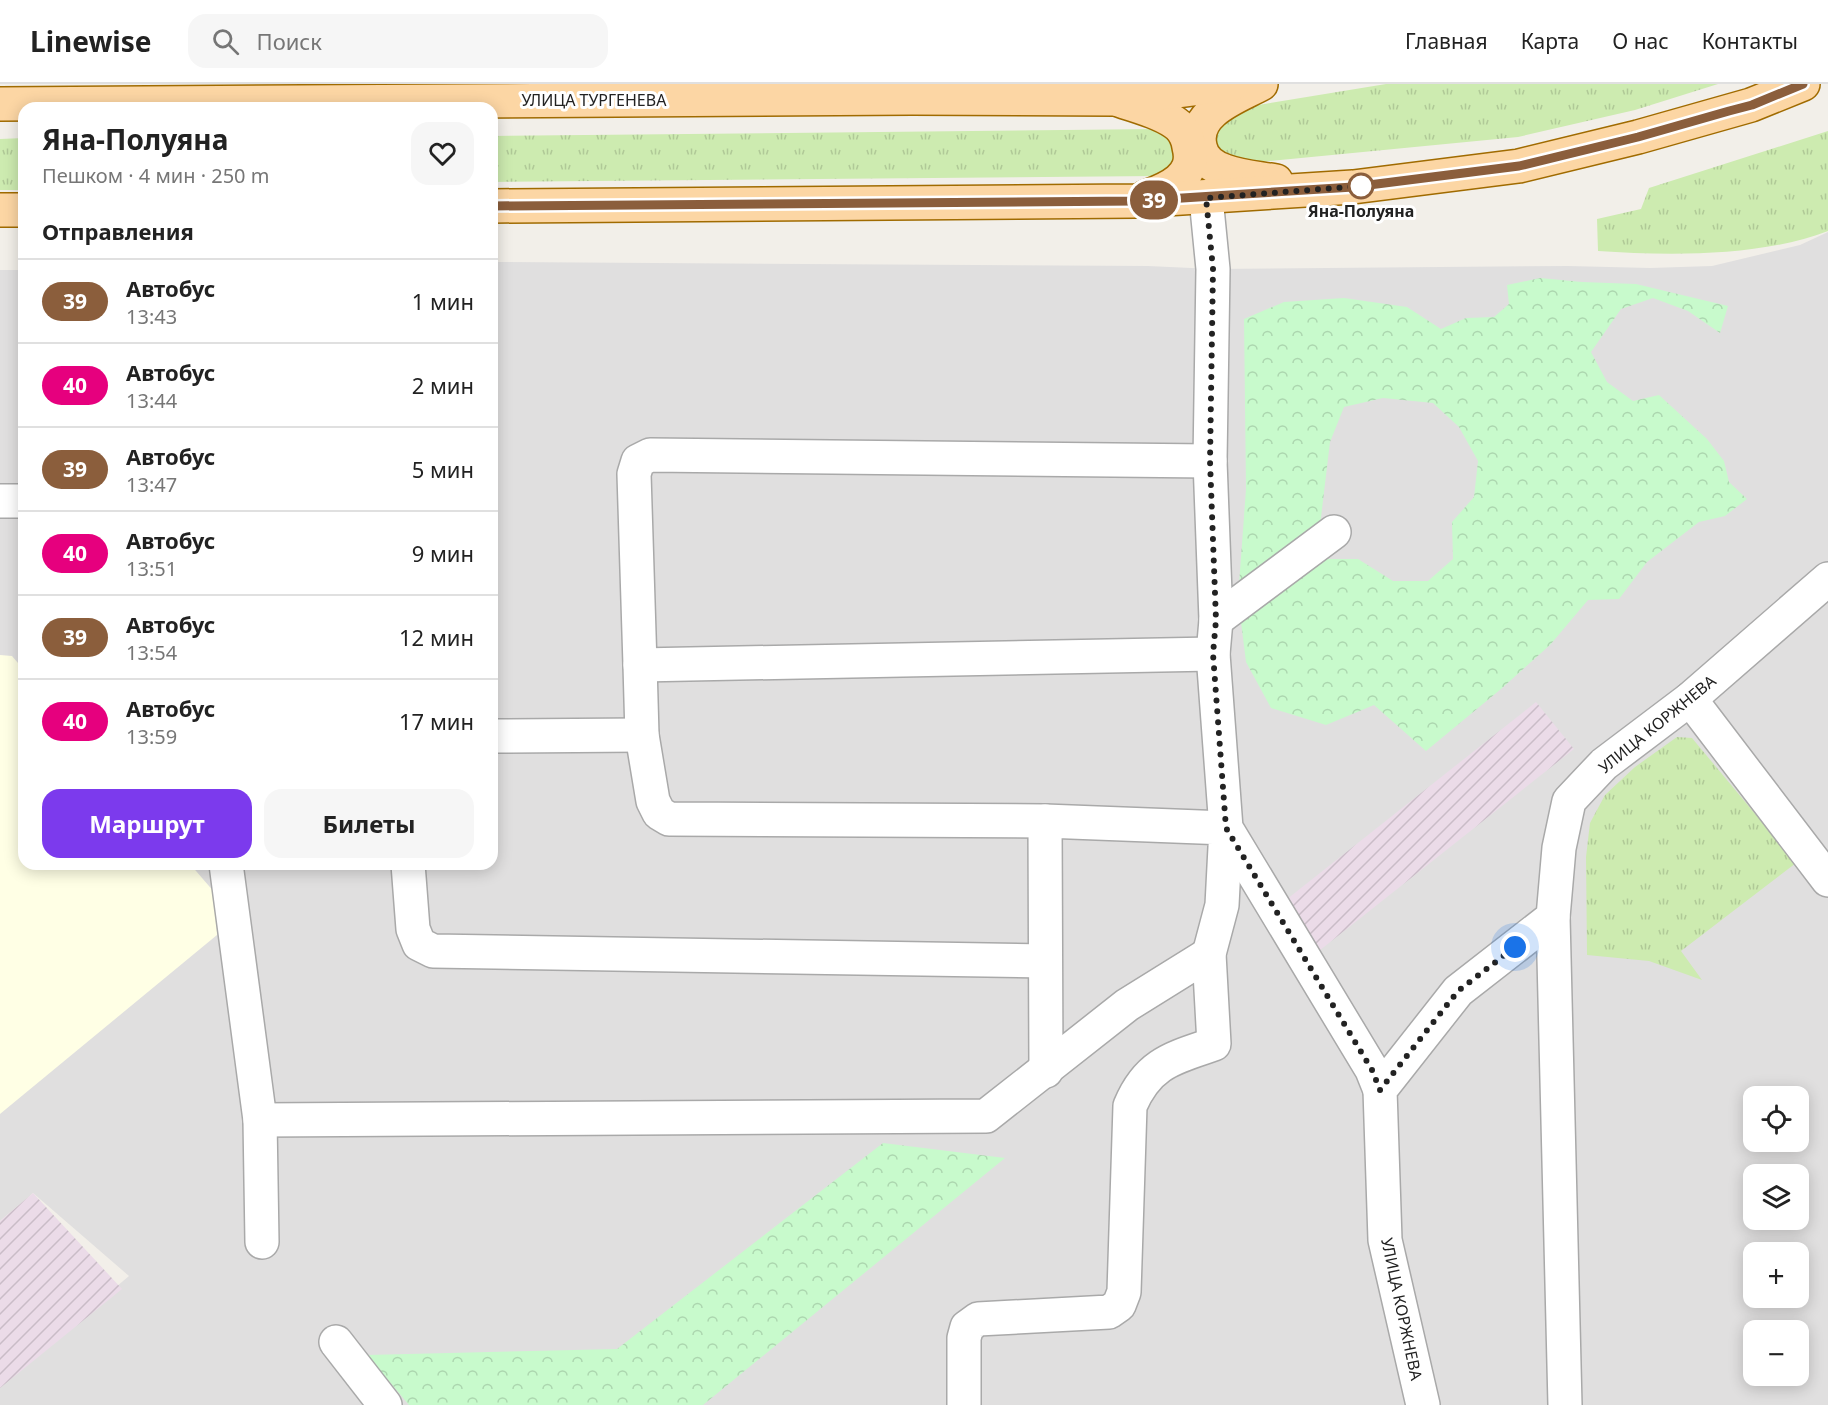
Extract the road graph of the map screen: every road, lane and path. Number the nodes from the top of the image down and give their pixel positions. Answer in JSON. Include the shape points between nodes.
{"nodes":[{"id":1,"x":1232,"y":84,"type":"edge"},
{"id":2,"x":1261,"y":84,"type":"edge"},
{"id":3,"x":1803,"y":84,"type":"edge"},
{"id":4,"x":912,"y":91,"type":"edge"},
{"id":5,"x":74,"y":94,"type":"edge"},
{"id":6,"x":1116,"y":99,"type":"junction"},
{"id":7,"x":0,"y":104,"type":"edge"},
{"id":8,"x":1201,"y":152,"type":"junction"},
{"id":9,"x":1315,"y":189,"type":"junction"},
{"id":10,"x":1206,"y":198,"type":"junction"},
{"id":11,"x":1136,"y":201,"type":"junction"},
{"id":12,"x":498,"y":206,"type":"edge"},
{"id":13,"x":0,"y":210,"type":"edge"},
{"id":14,"x":18,"y":210,"type":"edge"},
{"id":15,"x":1210,"y":461,"type":"junction"},
{"id":16,"x":0,"y":501,"type":"edge"},
{"id":17,"x":18,"y":501,"type":"edge"},
{"id":18,"x":1334,"y":532,"type":"dead end"},
{"id":19,"x":1828,"y":579,"type":"edge"},
{"id":20,"x":1216,"y":620,"type":"junction"},
{"id":21,"x":1213,"y":654,"type":"junction"},
{"id":22,"x":640,"y":665,"type":"junction"},
{"id":23,"x":1690,"y":699,"type":"junction"},
{"id":24,"x":642,"y":735,"type":"junction"},
{"id":25,"x":498,"y":736,"type":"edge"},
{"id":26,"x":1045,"y":821,"type":"junction"},
{"id":27,"x":1226,"y":828,"type":"junction"},
{"id":28,"x":227,"y":870,"type":"edge"},
{"id":29,"x":408,"y":870,"type":"edge"},
{"id":30,"x":1828,"y":880,"type":"edge"},
{"id":31,"x":1553,"y":917,"type":"junction"},
{"id":32,"x":1209,"y":954,"type":"junction"},
{"id":33,"x":1045,"y":961,"type":"junction"},
{"id":34,"x":1046,"y":1071,"type":"junction"},
{"id":35,"x":1380,"y":1090,"type":"junction"},
{"id":36,"x":260,"y":1120,"type":"junction"},
{"id":37,"x":262,"y":1242,"type":"dead end"},
{"id":38,"x":336,"y":1342,"type":"dead end"},
{"id":39,"x":386,"y":1405,"type":"edge"},
{"id":40,"x":964,"y":1405,"type":"edge"},
{"id":41,"x":1424,"y":1405,"type":"edge"},
{"id":42,"x":1565,"y":1405,"type":"edge"}],
"edges":[{"from":1,"to":6,"type":"main road","name":"УЛИЦА ТУРГЕНЕВА"},
{"from":2,"to":8,"type":"main road","via":[[1205,118],[1199,130]]},
{"from":3,"to":9,"type":"main road","name":"УЛИЦА ТУРГЕНЕВА","via":[[1752,105],[1519,166]]},
{"from":4,"to":5,"type":"main road","name":"УЛИЦА ТУРГЕНЕВА"},
{"from":4,"to":6,"type":"main road","name":"УЛИЦА ТУРГЕНЕВА"},
{"from":5,"to":7,"type":"main road","name":"УЛИЦА ТУРГЕНЕВА"},
{"from":6,"to":11,"type":"main road","name":"УЛИЦА ТУРГЕНЕВА","via":[[1179,126],[1191,151],[1189,167],[1180,180]]},
{"from":8,"to":9,"type":"main road","name":"УЛИЦА ТУРГЕНЕВА","via":[[1210,164],[1225,171]]},
{"from":8,"to":10,"type":"main road"},
{"from":9,"to":10,"type":"main road","name":"УЛИЦА ТУРГЕНЕВА"},
{"from":10,"to":11,"type":"main road","name":"УЛИЦА ТУРГЕНЕВА"},
{"from":10,"to":15,"type":"street","via":[[1213,269]]},
{"from":11,"to":12,"type":"main road","name":"УЛИЦА ТУРГЕНЕВА"},
{"from":13,"to":14,"type":"main road"},
{"from":15,"to":20,"type":"street"},
{"from":15,"to":22,"type":"street","via":[[650,455],[638,461],[634,474]]},
{"from":16,"to":17,"type":"street"},
{"from":18,"to":20,"type":"street"},
{"from":19,"to":23,"type":"street","name":"УЛИЦА КОРЖНЕВА"},
{"from":20,"to":21,"type":"street"},
{"from":21,"to":22,"type":"street"},
{"from":21,"to":27,"type":"street"},
{"from":22,"to":24,"type":"street"},
{"from":23,"to":30,"type":"street"},
{"from":23,"to":31,"type":"street","name":"УЛИЦА КОРЖНЕВА","via":[[1604,764],[1569,801],[1558,848]]},
{"from":24,"to":25,"type":"street"},
{"from":24,"to":26,"type":"street","via":[[653,801],[659,813],[669,819]]},
{"from":26,"to":27,"type":"street"},
{"from":26,"to":33,"type":"street"},
{"from":27,"to":32,"type":"street","via":[[1222,905]]},
{"from":27,"to":35,"type":"street","via":[[1372,1070]]},
{"from":28,"to":36,"type":"street"},
{"from":29,"to":33,"type":"street","via":[[413,929],[419,944],[433,951]]},
{"from":31,"to":35,"type":"street","via":[[1458,991]]},
{"from":31,"to":42,"type":"street","name":"УЛИЦА КОРЖНЕВА"},
{"from":32,"to":34,"type":"street","via":[[1127,1005]]},
{"from":32,"to":40,"type":"street","via":[[1214,1044],[1156,1068],[1138,1087],[1130,1106],[1124,1292],[1119,1305],[1108,1312],[978,1320],[968,1327],[964,1338]]},
{"from":33,"to":34,"type":"street"},
{"from":34,"to":36,"type":"street","via":[[986,1116]]},
{"from":35,"to":41,"type":"street","name":"УЛИЦА КОРЖНЕВА","via":[[1385,1240]]},
{"from":36,"to":37,"type":"street"},
{"from":38,"to":39,"type":"street"}]}
